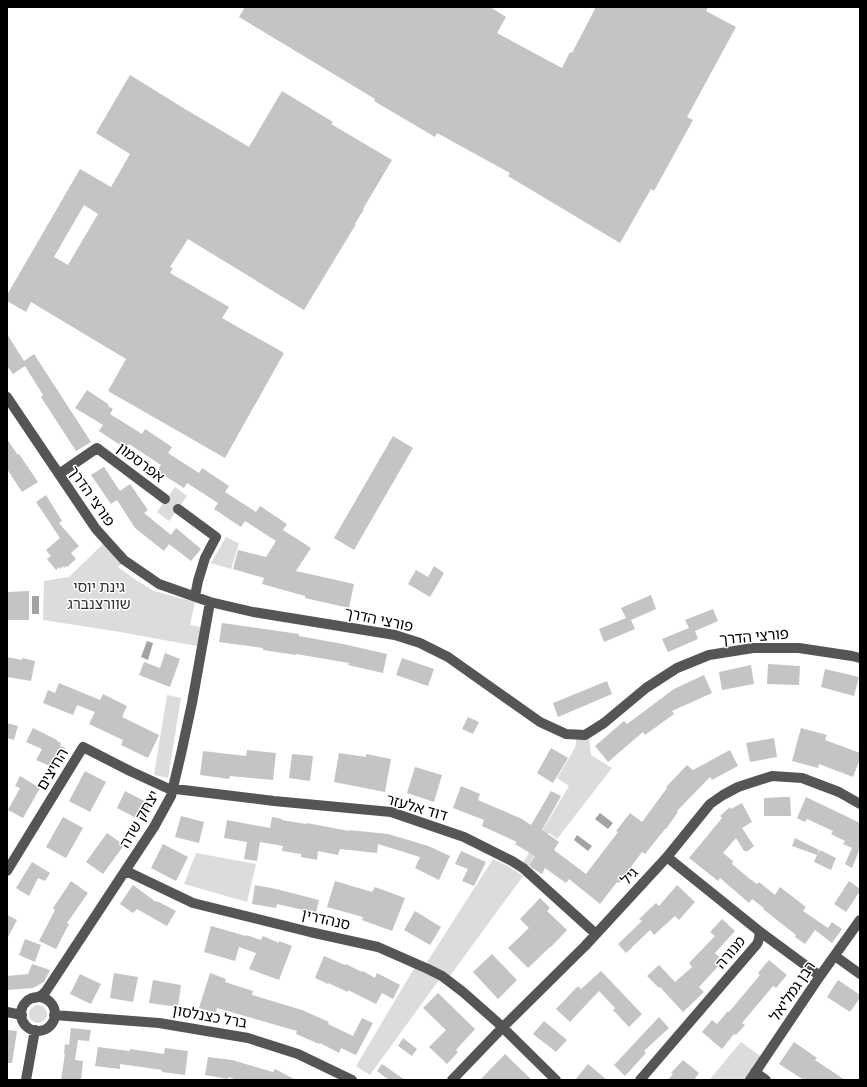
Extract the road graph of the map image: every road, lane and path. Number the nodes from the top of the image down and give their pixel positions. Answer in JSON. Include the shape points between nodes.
{"nodes":[{"id":1,"x":7,"y":397,"type":"edge"},
{"id":2,"x":59,"y":474,"type":"junction"},
{"id":3,"x":165,"y":499,"type":"dead end"},
{"id":4,"x":178,"y":509,"type":"dead end"},
{"id":5,"x":195,"y":596,"type":"junction"},
{"id":6,"x":210,"y":602,"type":"junction"},
{"id":7,"x":860,"y":658,"type":"edge"},
{"id":8,"x":173,"y":789,"type":"junction"},
{"id":9,"x":860,"y":804,"type":"edge"},
{"id":10,"x":666,"y":857,"type":"junction"},
{"id":11,"x":126,"y":870,"type":"junction"},
{"id":12,"x":7,"y":871,"type":"edge"},
{"id":13,"x":860,"y":920,"type":"edge"},
{"id":14,"x":759,"y":930,"type":"junction"},
{"id":15,"x":596,"y":934,"type":"junction"},
{"id":16,"x":835,"y":956,"type":"junction"},
{"id":17,"x":860,"y":974,"type":"edge"},
{"id":18,"x":820,"y":976,"type":"junction"},
{"id":19,"x":35,"y":998,"type":"junction"},
{"id":20,"x":7,"y":1012,"type":"edge"},
{"id":21,"x":54,"y":1014,"type":"junction"},
{"id":22,"x":22,"y":1015,"type":"junction"},
{"id":23,"x":502,"y":1028,"type":"junction"},
{"id":24,"x":35,"y":1030,"type":"junction"},
{"id":25,"x":752,"y":1076,"type":"edge"},
{"id":26,"x":26,"y":1080,"type":"edge"},
{"id":27,"x":352,"y":1080,"type":"edge"},
{"id":28,"x":452,"y":1080,"type":"edge"},
{"id":29,"x":556,"y":1080,"type":"edge"},
{"id":30,"x":640,"y":1080,"type":"edge"},
{"id":31,"x":766,"y":1080,"type":"edge"}],
"edges":[{"from":1,"to":2,"type":"street","name":"פורצי הדרך"},
{"from":2,"to":3,"type":"street","name":"אפרסמון","via":[[97,448]]},
{"from":2,"to":5,"type":"street","name":"פורצי הדרך","via":[[96,530],[124,560],[159,584]]},
{"from":4,"to":5,"type":"street","via":[[216,538],[205,558]]},
{"from":5,"to":6,"type":"street","name":"פורצי הדרך"},
{"from":6,"to":7,"type":"street","name":"פורצי הדרך","via":[[253,612],[395,635],[420,643],[448,658],[540,722],[566,734],[585,735],[604,724],[646,688],[677,668],[710,655],[753,648],[799,648]]},
{"from":6,"to":8,"type":"street","name":"יצחק שדה"},
{"from":8,"to":11,"type":"street","name":"יצחק שדה","via":[[154,827]]},
{"from":8,"to":12,"type":"street","name":"החיצים","via":[[155,783],[83,747]]},
{"from":8,"to":15,"type":"street","name":"דוד אלעזר","via":[[391,812],[464,837],[523,868]]},
{"from":9,"to":10,"type":"street","name":"גיל","via":[[839,792],[802,778],[772,776],[723,794],[710,804]]},
{"from":10,"to":14,"type":"street","name":"מנורה"},
{"from":10,"to":15,"type":"street","name":"גיל"},
{"from":11,"to":19,"type":"street","name":"יצחק שדה","via":[[46,991],[42,996]]},
{"from":11,"to":23,"type":"street","name":"סנהדרין","via":[[193,903],[378,947],[442,976]]},
{"from":13,"to":16,"type":"street","name":"רבן גמליאל"},
{"from":14,"to":18,"type":"street"},
{"from":14,"to":30,"type":"street","name":"מנורה","via":[[760,940],[757,944]]},
{"from":15,"to":23,"type":"street","name":"גיל"},
{"from":16,"to":17,"type":"street"},
{"from":16,"to":18,"type":"street","name":"רבן גמליאל"},
{"from":18,"to":25,"type":"street","name":"רבן גמליאל"},
{"from":19,"to":21,"type":"street","via":[[46,999],[53,1007]]},
{"from":19,"to":22,"type":"street","via":[[26,1003]]},
{"from":20,"to":22,"type":"street"},
{"from":21,"to":24,"type":"street","via":[[48,1027]]},
{"from":21,"to":27,"type":"street","name":"ברל כצנלסון","via":[[160,1023],[248,1038],[298,1054]]},
{"from":22,"to":24,"type":"street","via":[[24,1023]]},
{"from":23,"to":28,"type":"street","name":"גיל"},
{"from":23,"to":29,"type":"street"},
{"from":24,"to":26,"type":"street"},
{"from":25,"to":31,"type":"street"}]}
